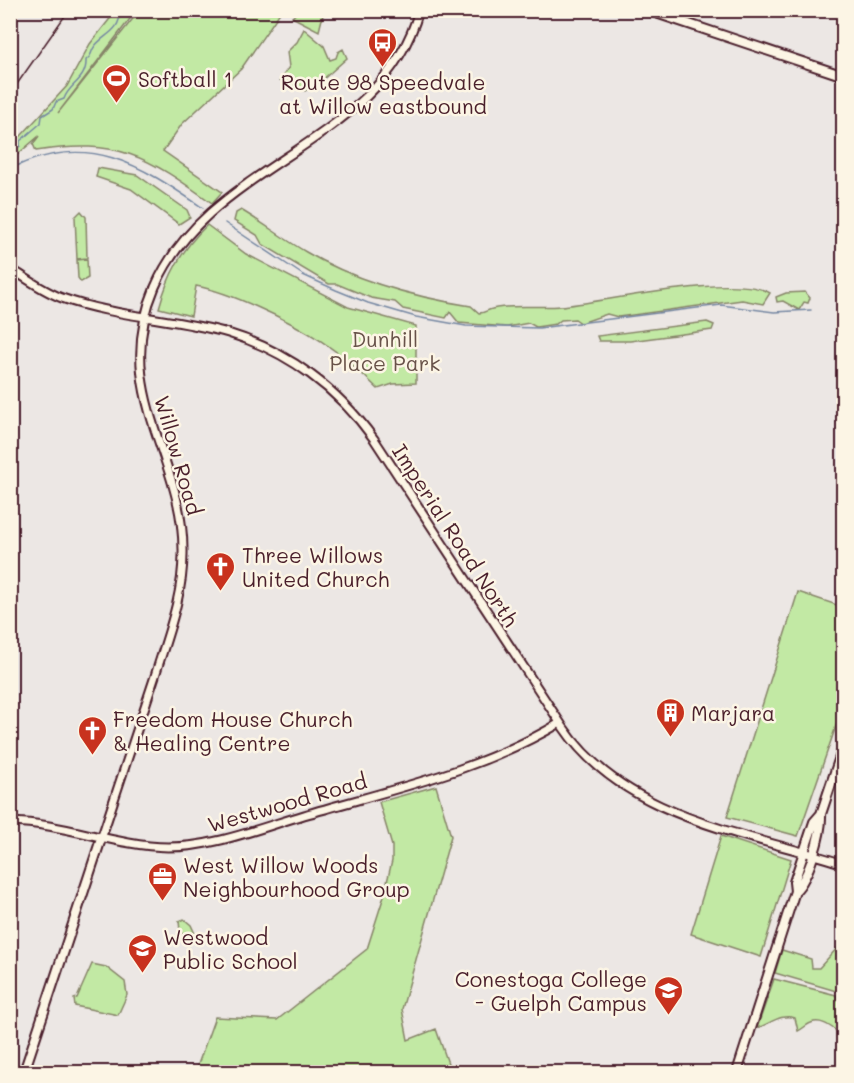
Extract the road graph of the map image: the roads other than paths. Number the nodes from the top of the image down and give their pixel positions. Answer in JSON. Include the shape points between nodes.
{"nodes":[{"id":1,"x":419,"y":10,"type":"edge"},
{"id":2,"x":647,"y":10,"type":"edge"},
{"id":3,"x":843,"y":76,"type":"edge"},
{"id":4,"x":10,"y":268,"type":"edge"},
{"id":5,"x":146,"y":316,"type":"junction"},
{"id":6,"x":560,"y":723,"type":"junction"},
{"id":7,"x":843,"y":745,"type":"edge"},
{"id":8,"x":821,"y":814,"type":"junction"},
{"id":9,"x":10,"y":822,"type":"edge"},
{"id":10,"x":102,"y":836,"type":"junction"},
{"id":11,"x":804,"y":851,"type":"junction"},
{"id":12,"x":813,"y":854,"type":"junction"},
{"id":13,"x":843,"y":864,"type":"edge"},
{"id":14,"x":795,"y":891,"type":"junction"},
{"id":15,"x":24,"y":1072,"type":"edge"},
{"id":16,"x":737,"y":1072,"type":"edge"}],
"edges":[{"from":1,"to":5,"type":"street","name":"Willow Road","via":[[395,66],[364,102],[252,179],[188,237],[164,270]]},
{"from":2,"to":3,"type":"main road"},
{"from":4,"to":5,"type":"street","name":"Imperial Road North","via":[[61,298]]},
{"from":5,"to":6,"type":"street","name":"Imperial Road North","via":[[252,341],[297,364],[339,399],[374,439]]},
{"from":5,"to":10,"type":"street","name":"Willow Road","via":[[140,350],[143,391],[174,491],[183,554],[175,612]]},
{"from":6,"to":10,"type":"street","name":"Westwood Road","via":[[517,748],[467,769],[210,842],[159,846]]},
{"from":6,"to":11,"type":"street","name":"Imperial Road North","via":[[585,754],[636,794],[688,816]]},
{"from":7,"to":8,"type":"main road"},
{"from":8,"to":11,"type":"main road","via":[[814,822]]},
{"from":8,"to":12,"type":"main road","via":[[822,825]]},
{"from":9,"to":10,"type":"street","name":"Westwood Road"},
{"from":10,"to":15,"type":"main road","name":"Willow Road"},
{"from":11,"to":12,"type":"street","name":"Imperial Road North"},
{"from":11,"to":14,"type":"main road"},
{"from":12,"to":13,"type":"street","name":"Imperial Road North"},
{"from":12,"to":14,"type":"main road","via":[[802,884]]},
{"from":14,"to":16,"type":"main road"}]}
